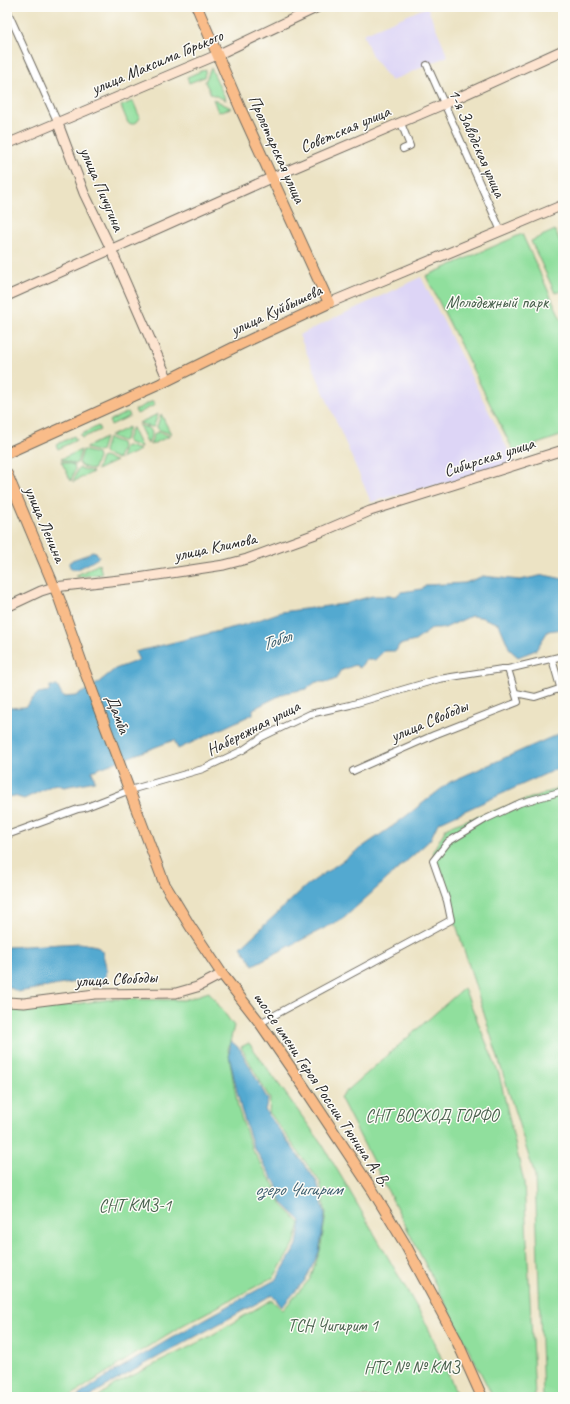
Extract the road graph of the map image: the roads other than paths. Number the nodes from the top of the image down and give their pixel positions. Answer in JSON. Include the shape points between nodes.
{"nodes":[{"id":1,"x":197,"y":7,"type":"edge"},
{"id":2,"x":318,"y":7,"type":"edge"},
{"id":3,"x":7,"y":10,"type":"edge"},
{"id":4,"x":563,"y":50,"type":"edge"},
{"id":5,"x":217,"y":54,"type":"junction"},
{"id":6,"x":428,"y":65,"type":"dead end"},
{"id":7,"x":444,"y":104,"type":"junction"},
{"id":8,"x":57,"y":121,"type":"junction"},
{"id":9,"x":401,"y":123,"type":"junction"},
{"id":10,"x":7,"y":144,"type":"edge"},
{"id":11,"x":403,"y":149,"type":"dead end"},
{"id":12,"x":273,"y":177,"type":"junction"},
{"id":13,"x":563,"y":205,"type":"edge"},
{"id":14,"x":501,"y":231,"type":"junction"},
{"id":15,"x":111,"y":249,"type":"junction"},
{"id":16,"x":7,"y":296,"type":"edge"},
{"id":17,"x":329,"y":304,"type":"junction"},
{"id":18,"x":168,"y":380,"type":"junction"},
{"id":19,"x":563,"y":450,"type":"edge"},
{"id":20,"x":7,"y":453,"type":"edge"},
{"id":21,"x":7,"y":474,"type":"edge"},
{"id":22,"x":424,"y":495,"type":"joint"},
{"id":23,"x":54,"y":587,"type":"junction"},
{"id":24,"x":7,"y":607,"type":"edge"},
{"id":25,"x":563,"y":656,"type":"edge"},
{"id":26,"x":552,"y":659,"type":"junction"},
{"id":27,"x":84,"y":669,"type":"joint"},
{"id":28,"x":508,"y":669,"type":"junction"},
{"id":29,"x":516,"y":694,"type":"junction"},
{"id":30,"x":352,"y":771,"type":"dead end"},
{"id":31,"x":130,"y":790,"type":"junction"},
{"id":32,"x":563,"y":791,"type":"edge"},
{"id":33,"x":7,"y":834,"type":"edge"},
{"id":34,"x":222,"y":974,"type":"junction"},
{"id":35,"x":7,"y":1002,"type":"edge"},
{"id":36,"x":260,"y":1023,"type":"junction"},
{"id":37,"x":482,"y":1397,"type":"edge"}],
"edges":[{"from":1,"to":5,"type":"main road","name":"Пролетарская улица"},
{"from":2,"to":5,"type":"street","name":"улица Максима Горького"},
{"from":3,"to":8,"type":"street","name":"улица Пичугина"},
{"from":4,"to":7,"type":"street","name":"Советская улица"},
{"from":5,"to":8,"type":"street","name":"улица Максима Горького"},
{"from":5,"to":12,"type":"main road","name":"Пролетарская улица"},
{"from":6,"to":7,"type":"street","name":"1-я Заводская улица"},
{"from":7,"to":9,"type":"street","name":"Советская улица"},
{"from":7,"to":14,"type":"street","name":"1-я Заводская улица"},
{"from":8,"to":10,"type":"street","name":"улица Максима Горького"},
{"from":8,"to":15,"type":"street","name":"улица Пичугина","via":[[84,193]]},
{"from":9,"to":11,"type":"street","via":[[410,146]]},
{"from":9,"to":12,"type":"street","name":"Советская улица"},
{"from":12,"to":15,"type":"street","name":"Советская улица"},
{"from":12,"to":17,"type":"main road","name":"Пролетарская улица"},
{"from":13,"to":14,"type":"street","name":"улица Куйбышева"},
{"from":14,"to":17,"type":"street","name":"улица Куйбышева"},
{"from":15,"to":16,"type":"street","name":"Советская улица"},
{"from":15,"to":18,"type":"street","name":"улица Пичугина"},
{"from":17,"to":18,"type":"main road","name":"улица Куйбышева"},
{"from":18,"to":20,"type":"main road","name":"улица Куйбышева"},
{"from":19,"to":22,"type":"street","name":"Сибирская улица"},
{"from":21,"to":23,"type":"main road","name":"улица Ленина"},
{"from":22,"to":23,"type":"street","name":"улица Климова","via":[[224,565]]},
{"from":23,"to":24,"type":"street","name":"улица Климова"},
{"from":23,"to":27,"type":"main road","name":"улица Ленина"},
{"from":25,"to":26,"type":"street","name":"Набережная улица"},
{"from":26,"to":28,"type":"street","name":"Набережная улица"},
{"from":26,"to":29,"type":"street","via":[[559,689],[535,697]]},
{"from":27,"to":31,"type":"main road","name":"Дамба"},
{"from":28,"to":29,"type":"street"},
{"from":28,"to":31,"type":"street","name":"Набережная улица","via":[[439,679],[310,714],[203,769]]},
{"from":29,"to":30,"type":"street","name":"улица Свободы","via":[[518,702]]},
{"from":31,"to":33,"type":"street","name":"Набережная улица"},
{"from":31,"to":34,"type":"main road","name":"шоссе имени Героя России Тюнина А. В.","via":[[164,883]]},
{"from":32,"to":36,"type":"street","via":[[520,802],[448,842],[434,861],[451,920]]},
{"from":34,"to":35,"type":"street","name":"улица Свободы","via":[[197,987],[176,993],[95,994],[24,1003]]},
{"from":34,"to":36,"type":"main road","name":"шоссе имени Героя России Тюнина А. В."},
{"from":36,"to":37,"type":"main road","name":"шоссе имени Героя России Тюнина А. В.","via":[[344,1147],[405,1244],[456,1339]]}]}
